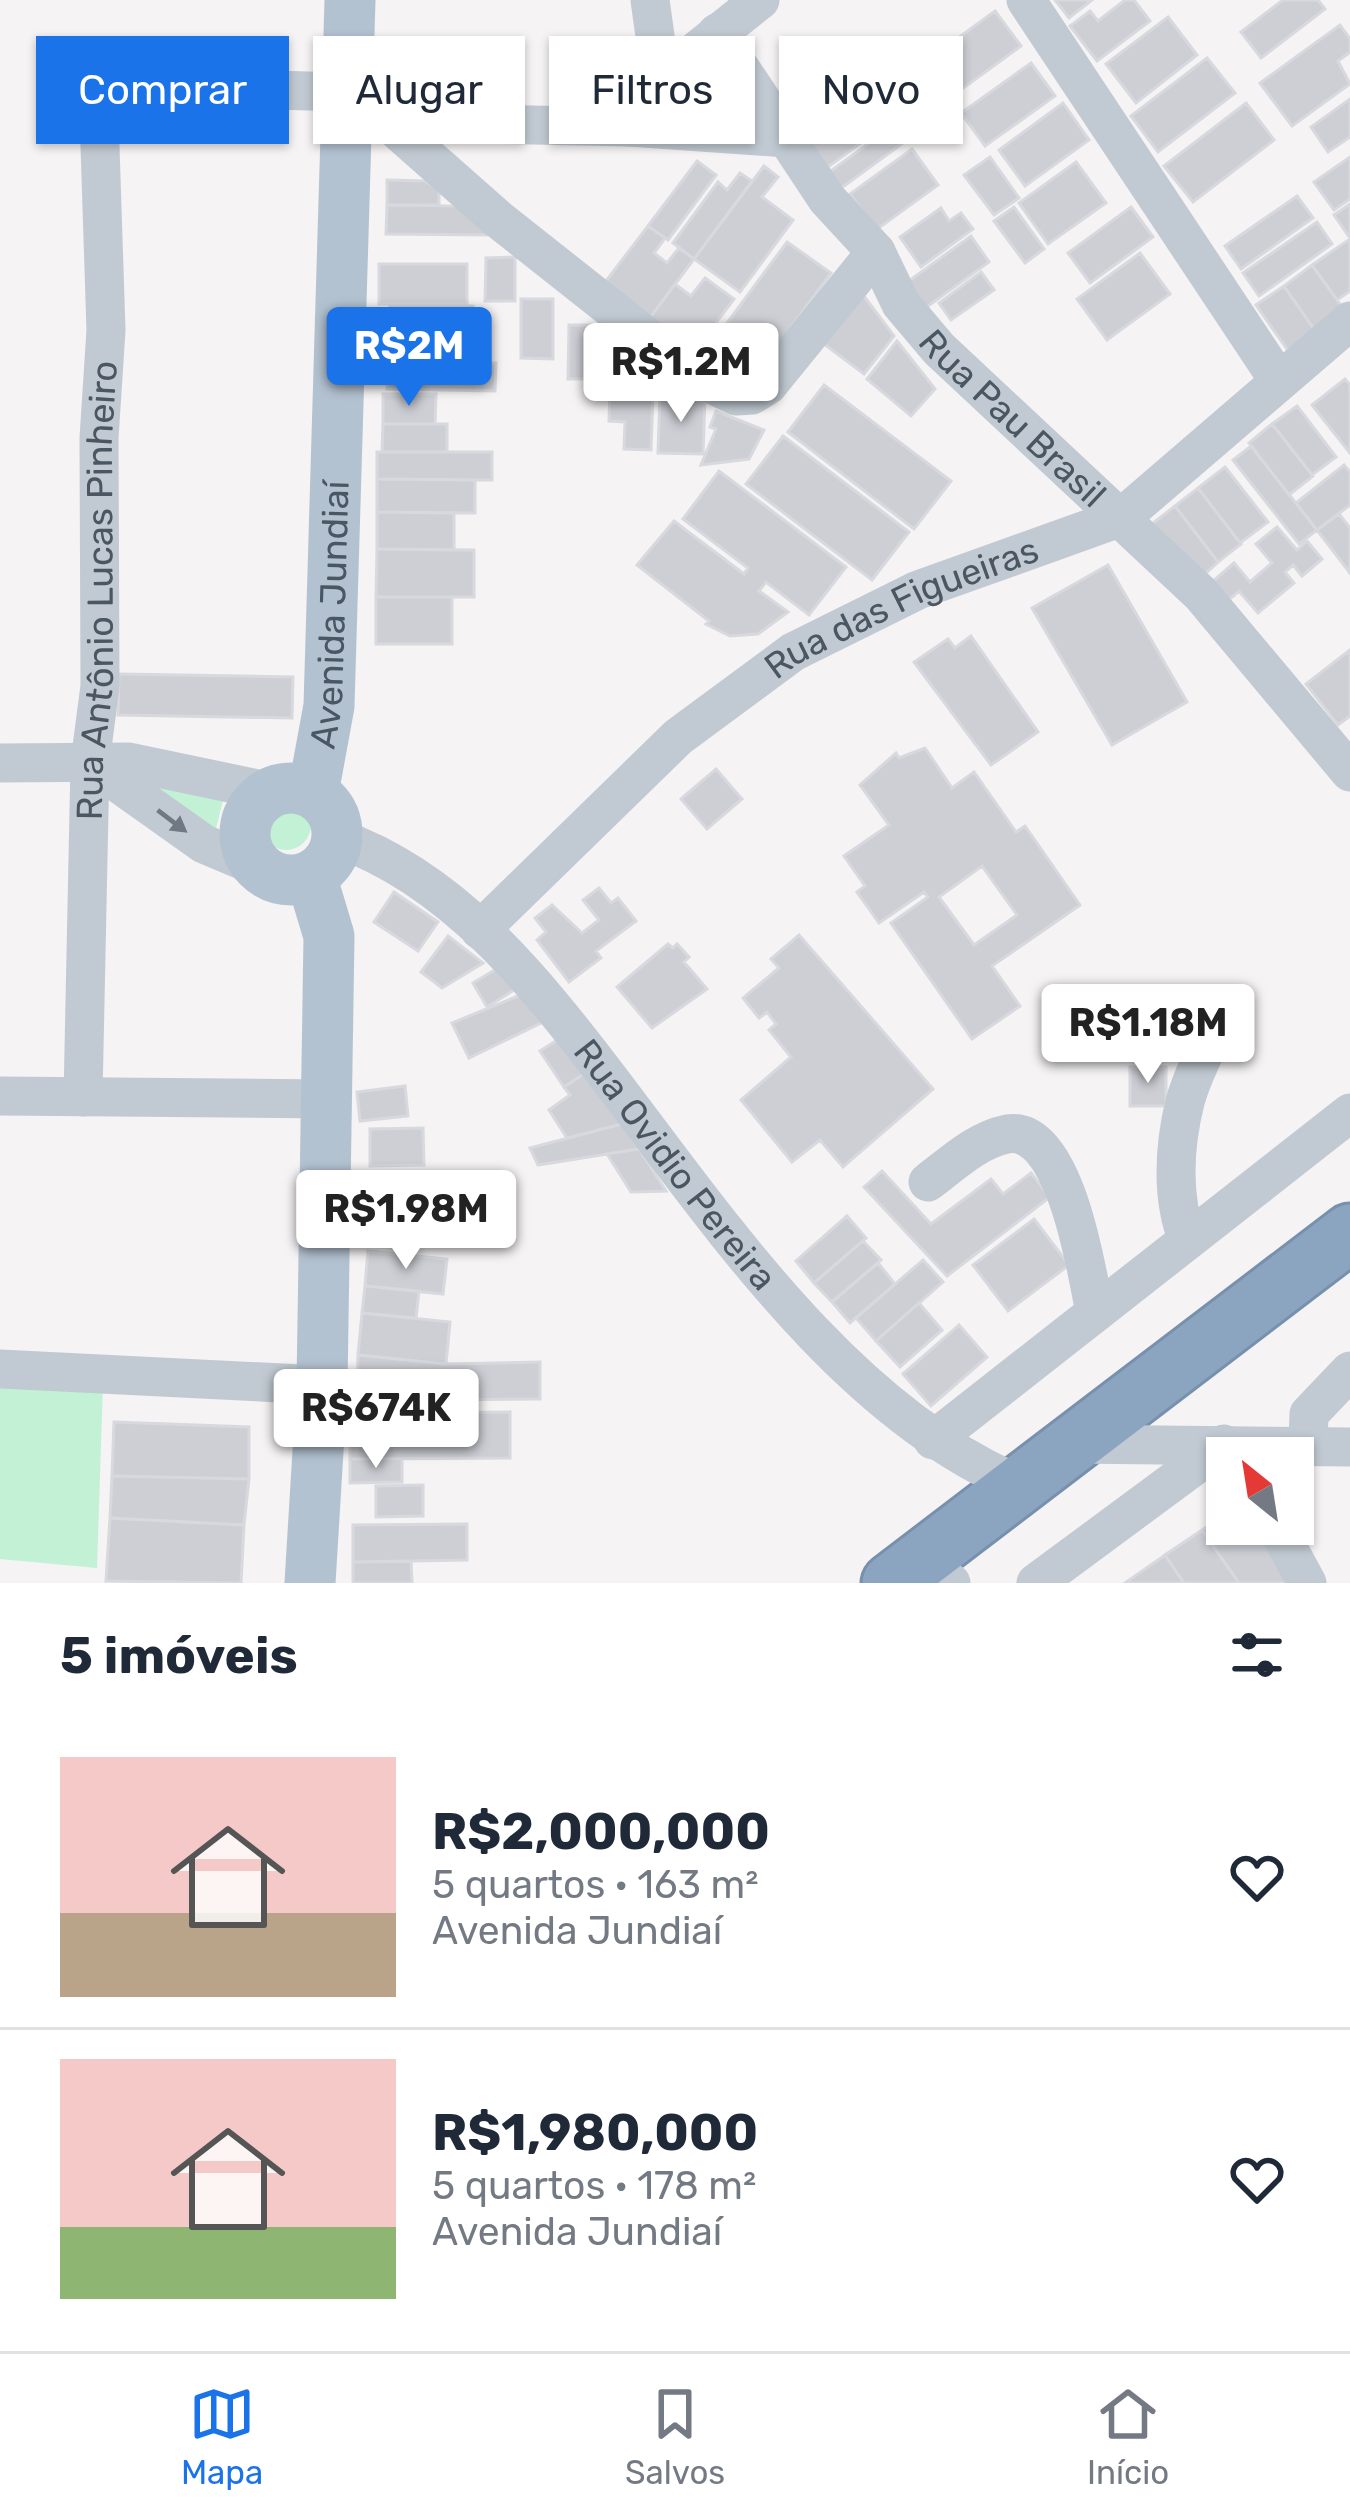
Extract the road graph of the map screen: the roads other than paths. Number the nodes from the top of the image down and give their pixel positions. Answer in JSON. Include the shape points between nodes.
{"nodes":[{"id":1,"x":350,"y":0,"type":"edge"},
{"id":2,"x":650,"y":0,"type":"edge"},
{"id":3,"x":760,"y":0,"type":"edge"},
{"id":4,"x":1026,"y":0,"type":"edge"},
{"id":5,"x":717,"y":33,"type":"junction"},
{"id":6,"x":353,"y":36,"type":"edge"},
{"id":7,"x":655,"y":36,"type":"edge"},
{"id":8,"x":713,"y":36,"type":"edge"},
{"id":9,"x":313,"y":107,"type":"edge"},
{"id":10,"x":779,"y":126,"type":"edge"},
{"id":11,"x":357,"y":144,"type":"edge"},
{"id":12,"x":400,"y":144,"type":"edge"},
{"id":13,"x":791,"y":144,"type":"edge"},
{"id":14,"x":875,"y":252,"type":"junction"},
{"id":15,"x":1349,"y":324,"type":"edge"},
{"id":16,"x":1279,"y":381,"type":"junction"},
{"id":17,"x":1122,"y":517,"type":"junction"},
{"id":18,"x":0,"y":763,"type":"edge"},
{"id":19,"x":90,"y":763,"type":"junction"},
{"id":20,"x":1350,"y":772,"type":"edge"},
{"id":21,"x":293,"y":793,"type":"junction"},
{"id":22,"x":324,"y":857,"type":"junction"},
{"id":23,"x":261,"y":868,"type":"junction"},
{"id":24,"x":480,"y":930,"type":"junction"},
{"id":25,"x":1218,"y":1006,"type":"dead end"},
{"id":26,"x":0,"y":1096,"type":"edge"},
{"id":27,"x":83,"y":1097,"type":"junction"},
{"id":28,"x":327,"y":1099,"type":"junction"},
{"id":29,"x":1350,"y":1113,"type":"edge"},
{"id":30,"x":928,"y":1182,"type":"dead end"},
{"id":31,"x":1350,"y":1233,"type":"edge"},
{"id":32,"x":1188,"y":1240,"type":"junction"},
{"id":33,"x":1095,"y":1313,"type":"junction"},
{"id":34,"x":0,"y":1369,"type":"edge"},
{"id":35,"x":1350,"y":1370,"type":"edge"},
{"id":36,"x":322,"y":1385,"type":"junction"},
{"id":37,"x":1308,"y":1437,"type":"edge"},
{"id":38,"x":933,"y":1440,"type":"junction"},
{"id":39,"x":1072,"y":1444,"type":"junction"},
{"id":40,"x":1314,"y":1444,"type":"edge"},
{"id":41,"x":1350,"y":1447,"type":"edge"},
{"id":42,"x":1206,"y":1448,"type":"edge"},
{"id":43,"x":1206,"y":1471,"type":"edge"},
{"id":44,"x":1018,"y":1484,"type":"junction"},
{"id":45,"x":1286,"y":1545,"type":"edge"},
{"id":46,"x":921,"y":1575,"type":"edge"},
{"id":47,"x":310,"y":1583,"type":"edge"},
{"id":48,"x":1036,"y":1583,"type":"edge"},
{"id":49,"x":1307,"y":1583,"type":"edge"}],
"edges":[{"from":1,"to":6,"type":"main road","name":"Avenida Jundiaí"},
{"from":2,"to":7,"type":"street"},
{"from":3,"to":5,"type":"street"},
{"from":4,"to":16,"type":"street"},
{"from":5,"to":8,"type":"street"},
{"from":5,"to":10,"type":"street","name":"Rua Pau Brasil"},
{"from":9,"to":19,"type":"street","name":"Rua Antônio Lucas Pinheiro","via":[[98,85],[106,330],[100,686]]},
{"from":11,"to":21,"type":"main road","name":"Avenida Jundiaí","via":[[329,706]]},
{"from":12,"to":14,"type":"street","via":[[731,395],[768,385]]},
{"from":13,"to":14,"type":"street","name":"Rua Pau Brasil"},
{"from":14,"to":17,"type":"street","name":"Rua Pau Brasil","via":[[901,304],[939,349]]},
{"from":15,"to":16,"type":"street","name":"Rua das Figueiras"},
{"from":16,"to":17,"type":"street","name":"Rua das Figueiras"},
{"from":17,"to":20,"type":"street","name":"Rua Pau Brasil","via":[[1201,594]]},
{"from":17,"to":24,"type":"street","name":"Rua das Figueiras","via":[[918,590],[793,652],[678,737]]},
{"from":18,"to":19,"type":"street"},
{"from":19,"to":21,"type":"street","via":[[169,768]]},
{"from":19,"to":23,"type":"street","one_way":true,"via":[[204,844]]},
{"from":19,"to":27,"type":"street","name":"Rua Antônio Lucas Pinheiro"},
{"from":21,"to":22,"type":"main road","via":[[331,810]]},
{"from":21,"to":23,"type":"main road","via":[[255,806],[246,824],[246,846]]},
{"from":22,"to":23,"type":"main road","via":[[284,880]]},
{"from":22,"to":24,"type":"street","name":"Rua Ovidio Pereira","via":[[413,878]]},
{"from":22,"to":28,"type":"main road"},
{"from":24,"to":38,"type":"street","name":"Rua Ovidio Pereira","via":[[559,1014],[774,1290]]},
{"from":25,"to":32,"type":"street","via":[[1183,1121],[1175,1209]]},
{"from":26,"to":27,"type":"street"},
{"from":27,"to":28,"type":"street"},
{"from":28,"to":36,"type":"main road"},
{"from":29,"to":32,"type":"street"},
{"from":30,"to":33,"type":"street","via":[[981,1143],[1011,1133],[1032,1138],[1055,1166]]},
{"from":31,"to":39,"type":"highway"},
{"from":32,"to":33,"type":"street"},
{"from":33,"to":38,"type":"street"},
{"from":34,"to":36,"type":"street"},
{"from":35,"to":37,"type":"street","via":[[1309,1414]]},
{"from":36,"to":47,"type":"main road"},
{"from":38,"to":44,"type":"street","name":"Rua Ovidio Pereira"},
{"from":39,"to":42,"type":"street"},
{"from":39,"to":44,"type":"highway"},
{"from":40,"to":41,"type":"street"},
{"from":43,"to":48,"type":"street"},
{"from":44,"to":46,"type":"highway"},
{"from":45,"to":49,"type":"street"}]}
